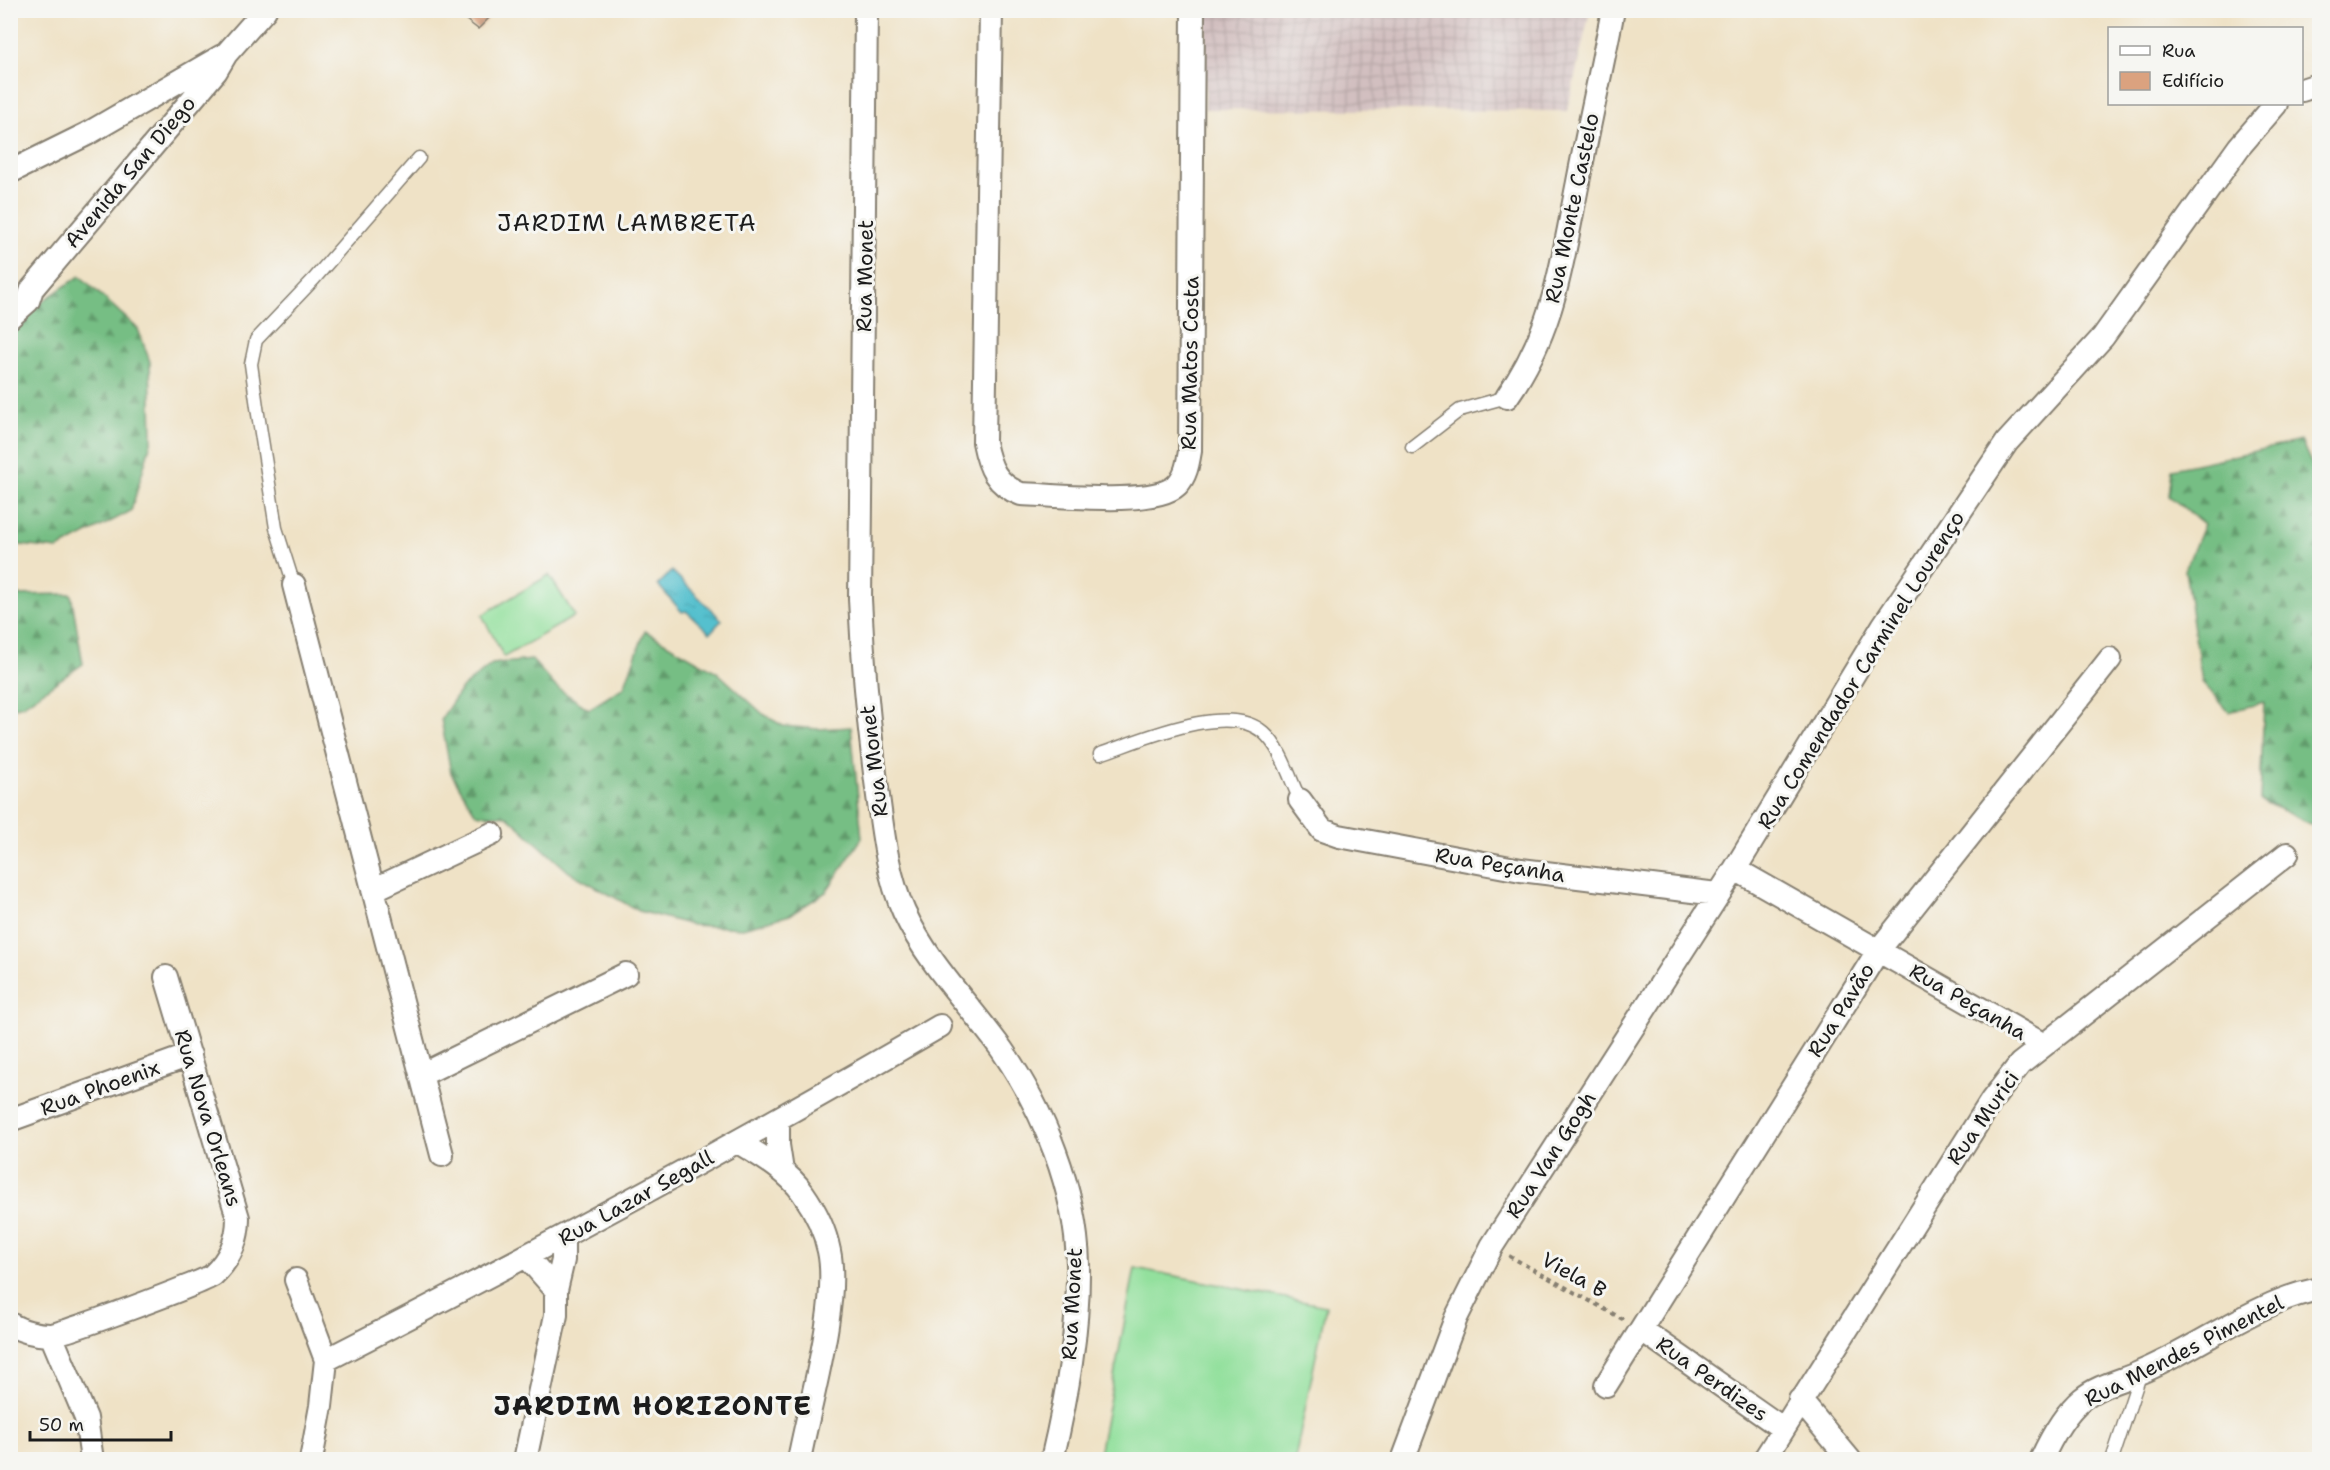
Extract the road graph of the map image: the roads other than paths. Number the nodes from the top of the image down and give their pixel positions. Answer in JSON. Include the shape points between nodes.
{"nodes":[{"id":1,"x":265,"y":10,"type":"edge"},
{"id":2,"x":866,"y":10,"type":"edge"},
{"id":3,"x":991,"y":10,"type":"edge"},
{"id":4,"x":1193,"y":10,"type":"edge"},
{"id":5,"x":1613,"y":10,"type":"edge"},
{"id":6,"x":226,"y":54,"type":"junction"},
{"id":7,"x":2319,"y":84,"type":"edge"},
{"id":8,"x":2303,"y":89,"type":"edge"},
{"id":9,"x":2275,"y":105,"type":"edge"},
{"id":10,"x":418,"y":158,"type":"dead end"},
{"id":11,"x":10,"y":172,"type":"edge"},
{"id":12,"x":32,"y":289,"type":"junction"},
{"id":13,"x":10,"y":298,"type":"edge"},
{"id":14,"x":10,"y":317,"type":"edge"},
{"id":15,"x":1507,"y":397,"type":"joint"},
{"id":16,"x":1412,"y":447,"type":"dead end"},
{"id":17,"x":294,"y":585,"type":"joint"},
{"id":18,"x":2110,"y":660,"type":"dead end"},
{"id":19,"x":1100,"y":753,"type":"dead end"},
{"id":20,"x":1300,"y":800,"type":"joint"},
{"id":21,"x":492,"y":834,"type":"dead end"},
{"id":22,"x":2287,"y":854,"type":"dead end"},
{"id":23,"x":1735,"y":869,"type":"junction"},
{"id":24,"x":373,"y":890,"type":"junction"},
{"id":25,"x":1717,"y":894,"type":"junction"},
{"id":26,"x":1878,"y":951,"type":"junction"},
{"id":27,"x":626,"y":974,"type":"dead end"},
{"id":28,"x":166,"y":976,"type":"dead end"},
{"id":29,"x":940,"y":1026,"type":"dead end"},
{"id":30,"x":2044,"y":1045,"type":"junction"},
{"id":31,"x":190,"y":1055,"type":"junction"},
{"id":32,"x":421,"y":1075,"type":"junction"},
{"id":33,"x":10,"y":1120,"type":"edge"},
{"id":34,"x":778,"y":1120,"type":"junction"},
{"id":35,"x":738,"y":1142,"type":"junction"},
{"id":36,"x":442,"y":1155,"type":"dead end"},
{"id":37,"x":782,"y":1171,"type":"junction"},
{"id":38,"x":563,"y":1238,"type":"junction"},
{"id":39,"x":527,"y":1257,"type":"junction"},
{"id":40,"x":296,"y":1281,"type":"dead end"},
{"id":41,"x":2319,"y":1289,"type":"edge"},
{"id":42,"x":556,"y":1290,"type":"junction"},
{"id":43,"x":10,"y":1324,"type":"edge"},
{"id":44,"x":1642,"y":1330,"type":"junction"},
{"id":45,"x":51,"y":1335,"type":"junction"},
{"id":46,"x":326,"y":1360,"type":"junction"},
{"id":47,"x":2141,"y":1372,"type":"junction"},
{"id":48,"x":1606,"y":1384,"type":"dead end"},
{"id":49,"x":1800,"y":1400,"type":"junction"},
{"id":50,"x":1782,"y":1428,"type":"junction"},
{"id":51,"x":92,"y":1460,"type":"edge"},
{"id":52,"x":312,"y":1460,"type":"edge"},
{"id":53,"x":525,"y":1460,"type":"edge"},
{"id":54,"x":799,"y":1460,"type":"edge"},
{"id":55,"x":1052,"y":1460,"type":"edge"},
{"id":56,"x":1404,"y":1460,"type":"edge"},
{"id":57,"x":1764,"y":1460,"type":"edge"},
{"id":58,"x":1850,"y":1460,"type":"edge"},
{"id":59,"x":2041,"y":1460,"type":"edge"},
{"id":60,"x":2112,"y":1460,"type":"edge"}],
"edges":[{"from":1,"to":6,"type":"street"},
{"from":2,"to":55,"type":"street","name":"Rua Monet","via":[[860,599],[873,761],[881,823],[903,909],[921,945],[1022,1082],[1061,1170],[1078,1263],[1066,1398]]},
{"from":3,"to":4,"type":"street","name":"Rua Matos Costa","via":[[984,442],[987,457],[994,476],[1006,489],[1021,494],[1138,498],[1158,495],[1176,486],[1186,473],[1190,451]]},
{"from":5,"to":15,"type":"street","name":"Rua Monte Castelo","via":[[1558,286],[1540,342]]},
{"from":6,"to":11,"type":"street","via":[[87,134]]},
{"from":6,"to":12,"type":"street","name":"Avenida San Diego","via":[[216,71]]},
{"from":7,"to":8,"type":"street"},
{"from":9,"to":23,"type":"street","name":"Rua Comendador Carminel Lourenço","via":[[2239,147],[2103,337],[2007,442],[1883,626]]},
{"from":10,"to":17,"type":"lane","via":[[256,340],[252,351],[276,528]]},
{"from":12,"to":13,"type":"street","name":"Avenida San Diego","via":[[18,290]]},
{"from":12,"to":14,"type":"street","name":"Avenida San Diego","via":[[28,301]]},
{"from":15,"to":16,"type":"lane","via":[[1460,410]]},
{"from":17,"to":24,"type":"street"},
{"from":18,"to":26,"type":"street","name":"Rua Pavão"},
{"from":19,"to":20,"type":"lane","via":[[1202,720],[1238,722],[1262,731],[1277,752]]},
{"from":20,"to":25,"type":"street","name":"Rua Peçanha","via":[[1322,830],[1340,836],[1521,870]]},
{"from":21,"to":24,"type":"street"},
{"from":22,"to":30,"type":"street","name":"Rua Murici"},
{"from":23,"to":25,"type":"street","name":"Rua Van Gogh"},
{"from":23,"to":26,"type":"street","name":"Rua Peçanha"},
{"from":24,"to":32,"type":"street"},
{"from":25,"to":56,"type":"street","name":"Rua Van Gogh","via":[[1492,1246],[1456,1318]]},
{"from":26,"to":30,"type":"street","name":"Rua Peçanha"},
{"from":26,"to":44,"type":"street","name":"Rua Pavão"},
{"from":27,"to":32,"type":"street"},
{"from":28,"to":31,"type":"street","name":"Rua Nova Orleans"},
{"from":29,"to":34,"type":"street","name":"Rua Lazar Segall"},
{"from":30,"to":49,"type":"street","name":"Rua Murici","via":[[2020,1064],[1992,1100]]},
{"from":31,"to":33,"type":"street","name":"Rua Phoenix"},
{"from":31,"to":45,"type":"street","name":"Rua Nova Orleans","via":[[238,1218],[237,1240],[211,1277]]},
{"from":32,"to":36,"type":"street"},
{"from":34,"to":35,"type":"street","name":"Rua Lazar Segall"},
{"from":34,"to":37,"type":"street"},
{"from":35,"to":37,"type":"street"},
{"from":35,"to":38,"type":"street","name":"Rua Lazar Segall"},
{"from":37,"to":54,"type":"street","via":[[802,1191],[821,1224],[830,1252],[828,1316]]},
{"from":38,"to":39,"type":"street","name":"Rua Lazar Segall"},
{"from":38,"to":42,"type":"street"},
{"from":39,"to":42,"type":"street"},
{"from":39,"to":46,"type":"street","name":"Rua Lazar Segall"},
{"from":40,"to":46,"type":"street"},
{"from":41,"to":47,"type":"street","name":"Rua Mendes Pimentel","via":[[2274,1304]]},
{"from":42,"to":53,"type":"street","via":[[556,1315]]},
{"from":43,"to":45,"type":"street"},
{"from":44,"to":48,"type":"street","name":"Rua Pavão"},
{"from":44,"to":50,"type":"street","name":"Rua Perdizes"},
{"from":45,"to":51,"type":"street","via":[[86,1418]]},
{"from":46,"to":52,"type":"street"},
{"from":47,"to":59,"type":"street","name":"Rua Mendes Pimentel","via":[[2081,1400],[2066,1415]]},
{"from":47,"to":60,"type":"lane"},
{"from":49,"to":50,"type":"street","name":"Rua Murici"},
{"from":49,"to":58,"type":"street","name":"Rua Perdizes"},
{"from":50,"to":57,"type":"street","name":"Rua Murici"}]}
